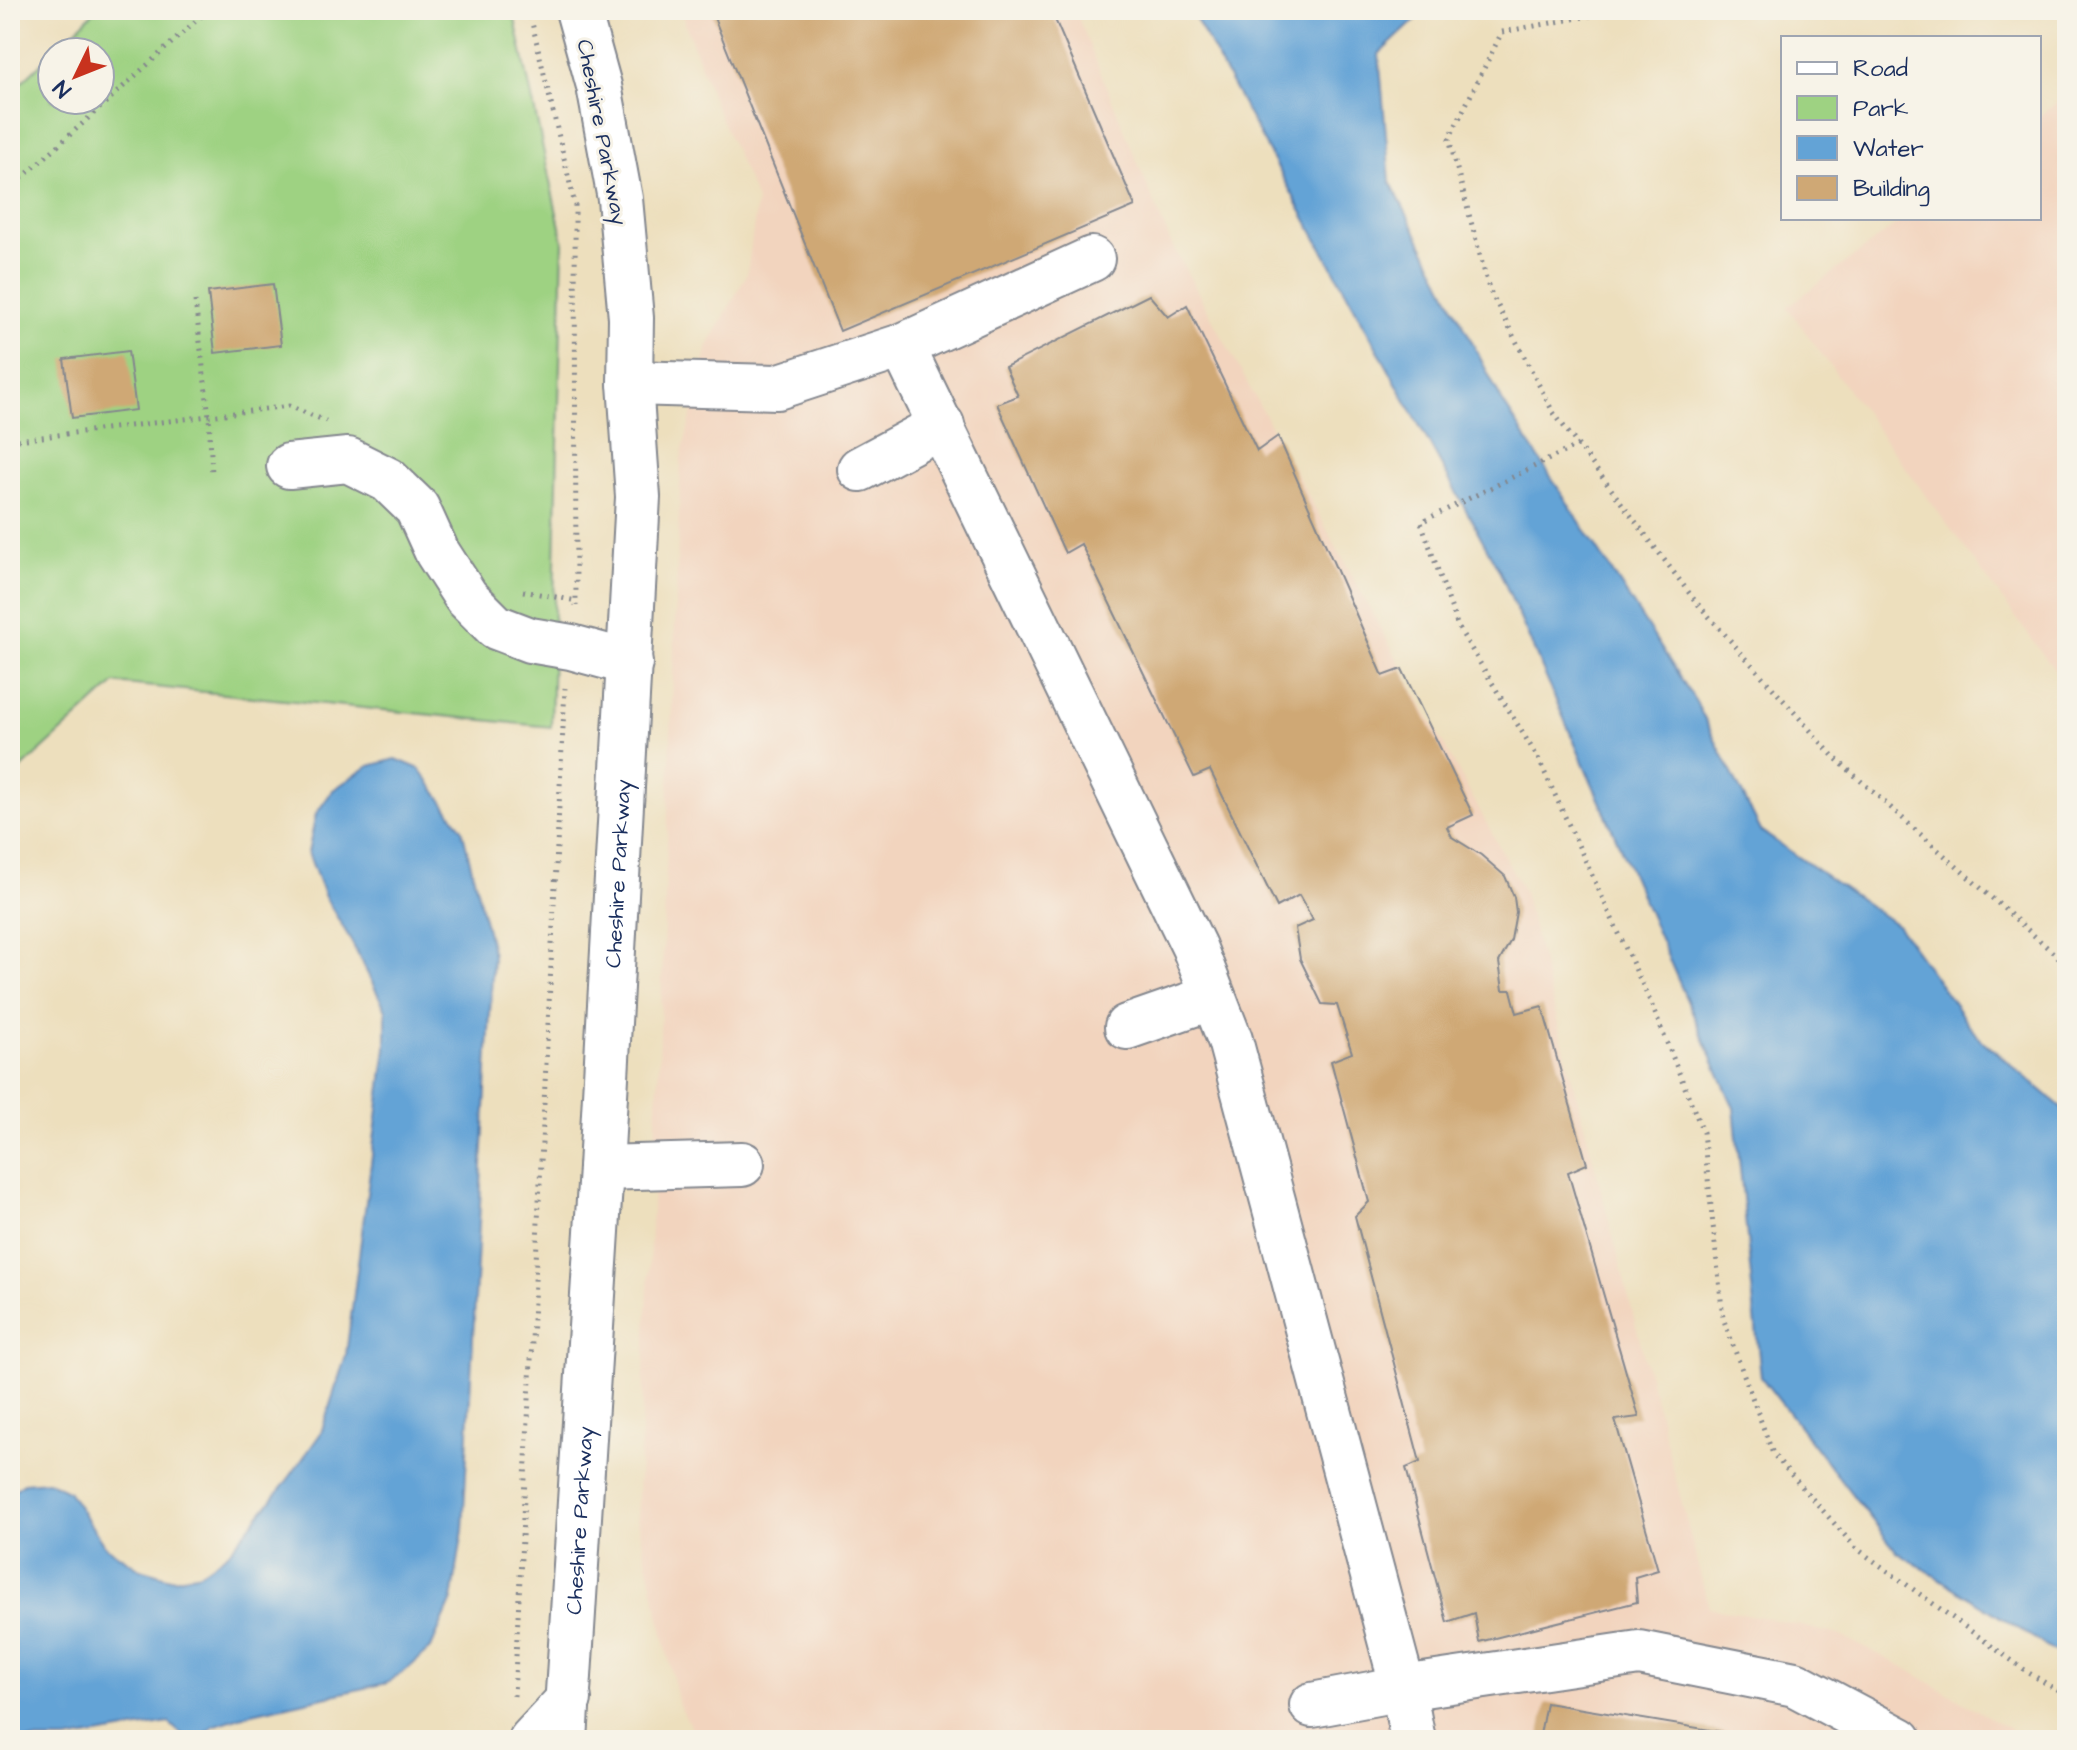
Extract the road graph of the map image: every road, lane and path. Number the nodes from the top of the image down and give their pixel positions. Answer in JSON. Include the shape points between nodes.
{"nodes":[{"id":1,"x":208,"y":10,"type":"edge"},
{"id":2,"x":529,"y":10,"type":"edge"},
{"id":3,"x":578,"y":10,"type":"edge"},
{"id":4,"x":1622,"y":10,"type":"edge"},
{"id":5,"x":10,"y":189,"type":"edge"},
{"id":6,"x":1092,"y":259,"type":"dead end"},
{"id":7,"x":195,"y":301,"type":"dead end"},
{"id":8,"x":902,"y":346,"type":"junction"},
{"id":9,"x":630,"y":383,"type":"junction"},
{"id":10,"x":942,"y":425,"type":"junction"},
{"id":11,"x":1578,"y":445,"type":"junction"},
{"id":12,"x":289,"y":466,"type":"dead end"},
{"id":13,"x":860,"y":469,"type":"dead end"},
{"id":14,"x":212,"y":475,"type":"dead end"},
{"id":15,"x":571,"y":647,"type":"junction"},
{"id":16,"x":630,"y":663,"type":"junction"},
{"id":17,"x":2067,"y":965,"type":"edge"},
{"id":18,"x":1213,"y":997,"type":"junction"},
{"id":19,"x":1127,"y":1027,"type":"dead end"},
{"id":20,"x":742,"y":1164,"type":"dead end"},
{"id":21,"x":601,"y":1168,"type":"junction"},
{"id":22,"x":1403,"y":1688,"type":"junction"},
{"id":23,"x":2067,"y":1696,"type":"edge"},
{"id":24,"x":1312,"y":1705,"type":"dead end"},
{"id":25,"x":567,"y":1719,"type":"edge"},
{"id":26,"x":522,"y":1724,"type":"edge"},
{"id":27,"x":1413,"y":1740,"type":"edge"},
{"id":28,"x":1900,"y":1740,"type":"edge"}],
"edges":[{"from":1,"to":5,"type":"path"},
{"from":2,"to":15,"type":"path","via":[[575,205],[577,601]]},
{"from":3,"to":9,"type":"street","name":"Cheshire Parkway","via":[[599,86],[620,199],[631,318]]},
{"from":4,"to":11,"type":"path","via":[[1502,32],[1449,139],[1489,289],[1553,412]]},
{"from":6,"to":8,"type":"street"},
{"from":7,"to":14,"type":"path"},
{"from":8,"to":9,"type":"street","via":[[777,387]]},
{"from":8,"to":10,"type":"street"},
{"from":9,"to":16,"type":"street","name":"Cheshire Parkway","via":[[638,497]]},
{"from":10,"to":13,"type":"street"},
{"from":10,"to":18,"type":"street","via":[[1194,947]]},
{"from":11,"to":17,"type":"path","via":[[1696,602],[1834,757]]},
{"from":11,"to":23,"type":"path","via":[[1421,522],[1458,627],[1538,758],[1650,1001],[1703,1132],[1723,1318],[1773,1454],[1856,1548]]},
{"from":12,"to":15,"type":"street","via":[[348,460],[388,480],[417,508],[466,597],[496,627]]},
{"from":15,"to":16,"type":"street"},
{"from":15,"to":26,"type":"path","via":[[562,709]]},
{"from":16,"to":21,"type":"street","name":"Cheshire Parkway"},
{"from":18,"to":19,"type":"street"},
{"from":18,"to":22,"type":"street","via":[[1230,1040]]},
{"from":20,"to":21,"type":"street"},
{"from":21,"to":25,"type":"street","name":"Cheshire Parkway"},
{"from":22,"to":24,"type":"street"},
{"from":22,"to":27,"type":"street"},
{"from":22,"to":28,"type":"street","via":[[1639,1653],[1795,1684]]},
{"from":25,"to":26,"type":"street"}]}
